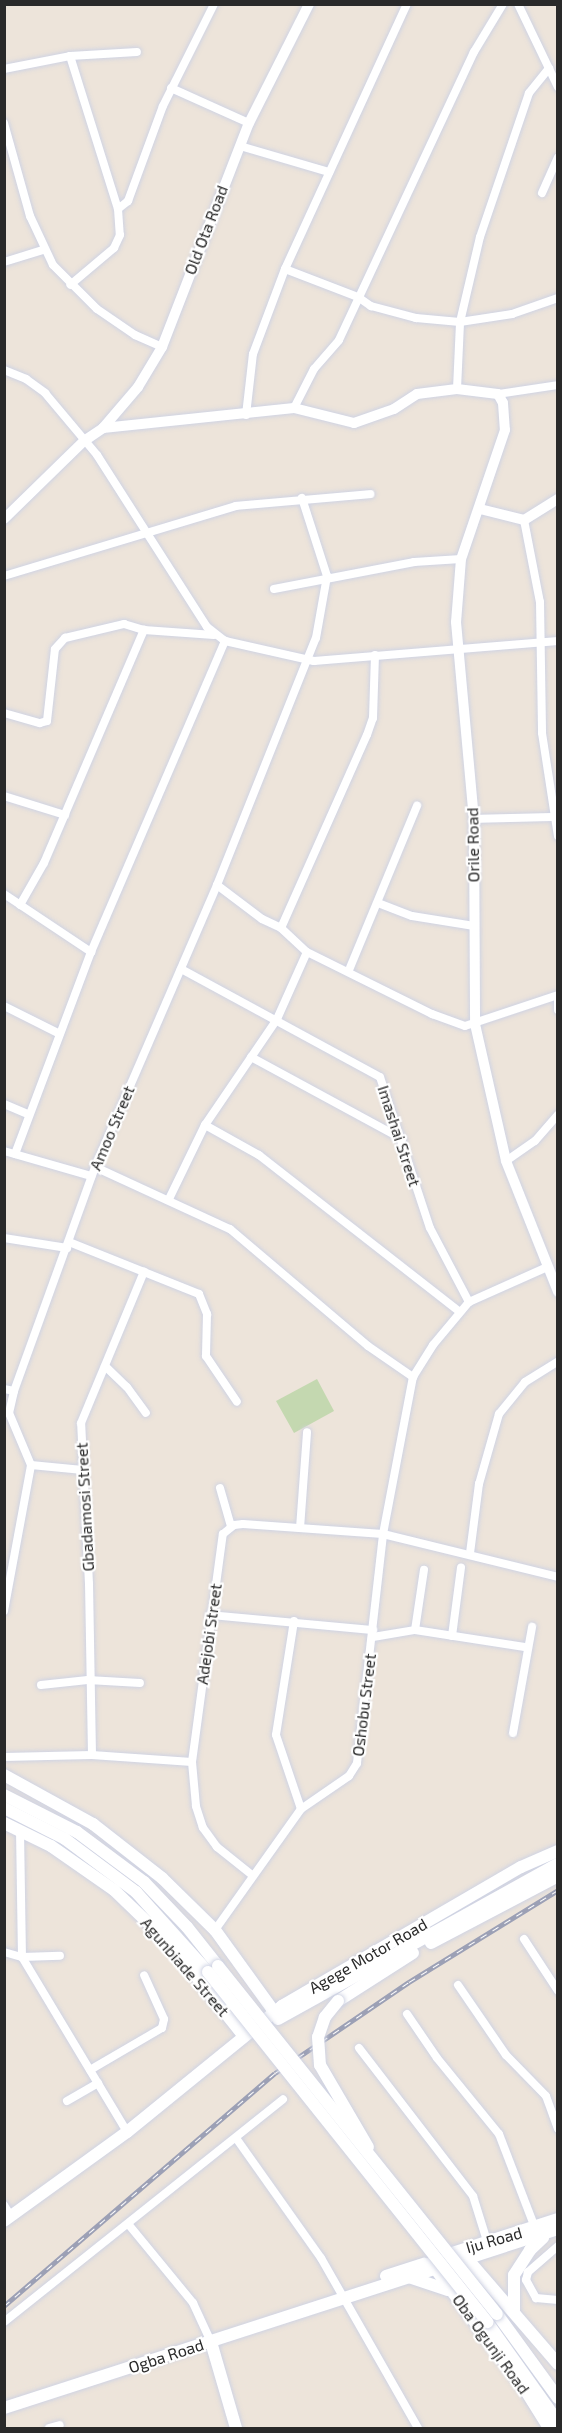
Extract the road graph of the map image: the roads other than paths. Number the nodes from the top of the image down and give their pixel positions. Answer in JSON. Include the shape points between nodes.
{"nodes":[{"id":1,"x":214,"y":4,"type":"edge"},
{"id":2,"x":309,"y":4,"type":"edge"},
{"id":3,"x":407,"y":4,"type":"edge"},
{"id":4,"x":503,"y":4,"type":"edge"},
{"id":5,"x":518,"y":4,"type":"edge"},
{"id":6,"x":137,"y":52,"type":"dead end"},
{"id":7,"x":70,"y":56,"type":"junction"},
{"id":8,"x":549,"y":68,"type":"junction"},
{"id":9,"x":4,"y":69,"type":"edge"},
{"id":10,"x":558,"y":87,"type":"edge"},
{"id":11,"x":171,"y":88,"type":"junction"},
{"id":12,"x":4,"y":123,"type":"edge"},
{"id":13,"x":249,"y":123,"type":"junction"},
{"id":14,"x":240,"y":146,"type":"junction"},
{"id":15,"x":558,"y":158,"type":"edge"},
{"id":16,"x":329,"y":172,"type":"junction"},
{"id":17,"x":542,"y":193,"type":"dead end"},
{"id":18,"x":118,"y":209,"type":"junction"},
{"id":19,"x":44,"y":250,"type":"junction"},
{"id":20,"x":4,"y":262,"type":"edge"},
{"id":21,"x":285,"y":269,"type":"junction"},
{"id":22,"x":70,"y":285,"type":"junction"},
{"id":23,"x":358,"y":297,"type":"junction"},
{"id":24,"x":558,"y":298,"type":"edge"},
{"id":25,"x":460,"y":321,"type":"junction"},
{"id":26,"x":162,"y":346,"type":"junction"},
{"id":27,"x":4,"y":370,"type":"edge"},
{"id":28,"x":558,"y":385,"type":"edge"},
{"id":29,"x":457,"y":389,"type":"junction"},
{"id":30,"x":498,"y":394,"type":"junction"},
{"id":31,"x":294,"y":408,"type":"junction"},
{"id":32,"x":246,"y":415,"type":"junction"},
{"id":33,"x":103,"y":428,"type":"junction"},
{"id":34,"x":84,"y":441,"type":"junction"},
{"id":35,"x":370,"y":494,"type":"dead end"},
{"id":36,"x":302,"y":498,"type":"junction"},
{"id":37,"x":558,"y":500,"type":"edge"},
{"id":38,"x":480,"y":509,"type":"junction"},
{"id":39,"x":4,"y":519,"type":"edge"},
{"id":40,"x":524,"y":520,"type":"junction"},
{"id":41,"x":145,"y":531,"type":"junction"},
{"id":42,"x":461,"y":559,"type":"junction"},
{"id":43,"x":4,"y":576,"type":"edge"},
{"id":44,"x":327,"y":576,"type":"junction"},
{"id":45,"x":274,"y":589,"type":"dead end"},
{"id":46,"x":144,"y":630,"type":"junction"},
{"id":47,"x":214,"y":635,"type":"junction"},
{"id":48,"x":225,"y":641,"type":"junction"},
{"id":49,"x":558,"y":641,"type":"edge"},
{"id":50,"x":543,"y":642,"type":"junction"},
{"id":51,"x":459,"y":648,"type":"junction"},
{"id":52,"x":375,"y":655,"type":"junction"},
{"id":53,"x":309,"y":658,"type":"junction"},
{"id":54,"x":4,"y":713,"type":"edge"},
{"id":55,"x":4,"y":796,"type":"edge"},
{"id":56,"x":417,"y":806,"type":"dead end"},
{"id":57,"x":65,"y":815,"type":"junction"},
{"id":58,"x":557,"y":817,"type":"edge"},
{"id":59,"x":474,"y":819,"type":"junction"},
{"id":60,"x":558,"y":836,"type":"edge"},
{"id":61,"x":217,"y":885,"type":"junction"},
{"id":62,"x":4,"y":894,"type":"edge"},
{"id":63,"x":378,"y":903,"type":"junction"},
{"id":64,"x":20,"y":905,"type":"junction"},
{"id":65,"x":474,"y":926,"type":"junction"},
{"id":66,"x":281,"y":928,"type":"junction"},
{"id":67,"x":91,"y":952,"type":"junction"},
{"id":68,"x":307,"y":952,"type":"junction"},
{"id":69,"x":181,"y":969,"type":"junction"},
{"id":70,"x":349,"y":970,"type":"junction"},
{"id":71,"x":558,"y":995,"type":"edge"},
{"id":72,"x":558,"y":1000,"type":"edge"},
{"id":73,"x":4,"y":1006,"type":"edge"},
{"id":74,"x":558,"y":1010,"type":"edge"},
{"id":75,"x":277,"y":1019,"type":"junction"},
{"id":76,"x":475,"y":1024,"type":"junction"},
{"id":77,"x":58,"y":1033,"type":"junction"},
{"id":78,"x":251,"y":1057,"type":"junction"},
{"id":79,"x":4,"y":1104,"type":"edge"},
{"id":80,"x":27,"y":1114,"type":"junction"},
{"id":81,"x":558,"y":1116,"type":"edge"},
{"id":82,"x":205,"y":1125,"type":"junction"},
{"id":83,"x":402,"y":1139,"type":"junction"},
{"id":84,"x":4,"y":1151,"type":"edge"},
{"id":85,"x":15,"y":1154,"type":"junction"},
{"id":86,"x":506,"y":1161,"type":"junction"},
{"id":87,"x":95,"y":1167,"type":"junction"},
{"id":88,"x":91,"y":1176,"type":"junction"},
{"id":89,"x":170,"y":1199,"type":"junction"},
{"id":90,"x":4,"y":1238,"type":"edge"},
{"id":91,"x":68,"y":1245,"type":"junction"},
{"id":92,"x":545,"y":1268,"type":"junction"},
{"id":93,"x":144,"y":1272,"type":"junction"},
{"id":94,"x":558,"y":1292,"type":"edge"},
{"id":95,"x":469,"y":1302,"type":"junction"},
{"id":96,"x":459,"y":1311,"type":"junction"},
{"id":97,"x":558,"y":1361,"type":"edge"},
{"id":98,"x":105,"y":1366,"type":"junction"},
{"id":99,"x":413,"y":1377,"type":"junction"},
{"id":100,"x":9,"y":1390,"type":"edge"},
{"id":101,"x":237,"y":1402,"type":"dead end"},
{"id":102,"x":146,"y":1413,"type":"dead end"},
{"id":103,"x":307,"y":1432,"type":"dead end"},
{"id":104,"x":31,"y":1465,"type":"junction"},
{"id":105,"x":83,"y":1470,"type":"junction"},
{"id":106,"x":220,"y":1488,"type":"dead end"},
{"id":107,"x":231,"y":1526,"type":"junction"},
{"id":108,"x":300,"y":1528,"type":"junction"},
{"id":109,"x":383,"y":1534,"type":"junction"},
{"id":110,"x":470,"y":1553,"type":"junction"},
{"id":111,"x":461,"y":1568,"type":"dead end"},
{"id":112,"x":424,"y":1570,"type":"dead end"},
{"id":113,"x":558,"y":1577,"type":"edge"},
{"id":114,"x":4,"y":1611,"type":"edge"},
{"id":115,"x":210,"y":1615,"type":"junction"},
{"id":116,"x":294,"y":1621,"type":"junction"},
{"id":117,"x":532,"y":1627,"type":"dead end"},
{"id":118,"x":415,"y":1630,"type":"junction"},
{"id":119,"x":373,"y":1634,"type":"junction"},
{"id":120,"x":452,"y":1636,"type":"junction"},
{"id":121,"x":525,"y":1647,"type":"junction"},
{"id":122,"x":88,"y":1680,"type":"junction"},
{"id":123,"x":140,"y":1683,"type":"dead end"},
{"id":124,"x":41,"y":1685,"type":"dead end"},
{"id":125,"x":513,"y":1733,"type":"dead end"},
{"id":126,"x":92,"y":1755,"type":"junction"},
{"id":127,"x":4,"y":1757,"type":"edge"},
{"id":128,"x":192,"y":1762,"type":"junction"},
{"id":129,"x":4,"y":1775,"type":"edge"},
{"id":130,"x":4,"y":1795,"type":"edge"},
{"id":131,"x":4,"y":1808,"type":"edge"},
{"id":132,"x":302,"y":1809,"type":"junction"},
{"id":133,"x":4,"y":1823,"type":"edge"},
{"id":134,"x":20,"y":1830,"type":"junction"},
{"id":135,"x":558,"y":1851,"type":"edge"},
{"id":136,"x":558,"y":1864,"type":"edge"},
{"id":137,"x":252,"y":1875,"type":"junction"},
{"id":138,"x":558,"y":1876,"type":"edge"},
{"id":139,"x":215,"y":1930,"type":"junction"},
{"id":140,"x":524,"y":1939,"type":"dead end"},
{"id":141,"x":4,"y":1952,"type":"edge"},
{"id":142,"x":60,"y":1956,"type":"dead end"},
{"id":143,"x":22,"y":1958,"type":"junction"},
{"id":144,"x":213,"y":1969,"type":"junction"},
{"id":145,"x":144,"y":1975,"type":"dead end"},
{"id":146,"x":458,"y":1985,"type":"dead end"},
{"id":147,"x":255,"y":1987,"type":"junction"},
{"id":148,"x":558,"y":1991,"type":"edge"},
{"id":149,"x":223,"y":2010,"type":"junction"},
{"id":150,"x":407,"y":2014,"type":"dead end"},
{"id":151,"x":277,"y":2016,"type":"junction"},
{"id":152,"x":243,"y":2035,"type":"junction"},
{"id":153,"x":359,"y":2048,"type":"dead end"},
{"id":154,"x":90,"y":2070,"type":"junction"},
{"id":155,"x":192,"y":2079,"type":"junction"},
{"id":156,"x":98,"y":2083,"type":"junction"},
{"id":157,"x":283,"y":2099,"type":"dead end"},
{"id":158,"x":67,"y":2101,"type":"dead end"},
{"id":159,"x":558,"y":2129,"type":"edge"},
{"id":160,"x":127,"y":2132,"type":"junction"},
{"id":161,"x":236,"y":2138,"type":"junction"},
{"id":162,"x":375,"y":2165,"type":"junction"},
{"id":163,"x":4,"y":2205,"type":"edge"},
{"id":164,"x":8,"y":2219,"type":"edge"},
{"id":165,"x":558,"y":2219,"type":"edge"},
{"id":166,"x":129,"y":2225,"type":"junction"},
{"id":167,"x":535,"y":2228,"type":"junction"},
{"id":168,"x":558,"y":2229,"type":"edge"},
{"id":169,"x":487,"y":2241,"type":"junction"},
{"id":170,"x":558,"y":2246,"type":"edge"},
{"id":171,"x":463,"y":2254,"type":"junction"},
{"id":172,"x":432,"y":2265,"type":"junction"},
{"id":173,"x":409,"y":2277,"type":"junction"},
{"id":174,"x":343,"y":2295,"type":"junction"},
{"id":175,"x":558,"y":2300,"type":"edge"},
{"id":176,"x":459,"y":2301,"type":"junction"},
{"id":177,"x":514,"y":2310,"type":"junction"},
{"id":178,"x":492,"y":2318,"type":"junction"},
{"id":179,"x":4,"y":2322,"type":"edge"},
{"id":180,"x":211,"y":2342,"type":"junction"},
{"id":181,"x":558,"y":2364,"type":"edge"},
{"id":182,"x":558,"y":2398,"type":"edge"},
{"id":183,"x":4,"y":2408,"type":"edge"},
{"id":184,"x":558,"y":2422,"type":"edge"},
{"id":185,"x":60,"y":2425,"type":"dead end"},
{"id":186,"x":50,"y":2428,"type":"edge"},
{"id":187,"x":236,"y":2428,"type":"edge"},
{"id":188,"x":418,"y":2428,"type":"edge"},
{"id":189,"x":549,"y":2428,"type":"edge"}],
"edges":[{"from":1,"to":11,"type":"street"},
{"from":2,"to":13,"type":"street","name":"Old Ota Road"},
{"from":3,"to":16,"type":"street"},
{"from":4,"to":23,"type":"street","via":[[474,52]]},
{"from":5,"to":8,"type":"street"},
{"from":6,"to":7,"type":"street"},
{"from":7,"to":9,"type":"street"},
{"from":7,"to":18,"type":"street"},
{"from":8,"to":10,"type":"street"},
{"from":8,"to":25,"type":"street","via":[[534,83],[523,108],[515,143],[484,223]]},
{"from":11,"to":13,"type":"street"},
{"from":11,"to":18,"type":"street","via":[[139,163],[128,201]]},
{"from":12,"to":19,"type":"street","via":[[30,216]]},
{"from":13,"to":14,"type":"street","name":"Old Ota Road"},
{"from":14,"to":16,"type":"street"},
{"from":14,"to":26,"type":"street","name":"Old Ota Road"},
{"from":15,"to":17,"type":"street"},
{"from":16,"to":21,"type":"street"},
{"from":18,"to":22,"type":"street","via":[[118,241]]},
{"from":19,"to":20,"type":"street"},
{"from":19,"to":22,"type":"street"},
{"from":21,"to":23,"type":"street"},
{"from":21,"to":32,"type":"street","via":[[253,354]]},
{"from":22,"to":26,"type":"street","via":[[135,335]]},
{"from":23,"to":25,"type":"street","via":[[387,311]]},
{"from":23,"to":31,"type":"street","via":[[339,340],[314,369]]},
{"from":24,"to":25,"type":"street","via":[[512,314]]},
{"from":25,"to":29,"type":"street"},
{"from":26,"to":33,"type":"street","name":"Old Ota Road","via":[[138,387]]},
{"from":27,"to":34,"type":"street","via":[[45,393]]},
{"from":28,"to":30,"type":"street"},
{"from":29,"to":30,"type":"street"},
{"from":29,"to":31,"type":"street","via":[[417,394],[394,409],[354,423]]},
{"from":30,"to":38,"type":"street","name":"Orile Road","via":[[506,417],[504,430]]},
{"from":31,"to":32,"type":"street"},
{"from":32,"to":33,"type":"street"},
{"from":33,"to":34,"type":"street","name":"Old Ota Road"},
{"from":34,"to":39,"type":"street","name":"Old Ota Road"},
{"from":34,"to":41,"type":"street","via":[[118,484]]},
{"from":35,"to":36,"type":"street"},
{"from":36,"to":41,"type":"street","via":[[236,506]]},
{"from":36,"to":44,"type":"street"},
{"from":37,"to":40,"type":"street"},
{"from":38,"to":40,"type":"street"},
{"from":38,"to":42,"type":"street","name":"Orile Road"},
{"from":40,"to":50,"type":"street","via":[[534,561]]},
{"from":41,"to":43,"type":"street"},
{"from":41,"to":47,"type":"street"},
{"from":42,"to":44,"type":"street"},
{"from":42,"to":51,"type":"street","name":"Orile Road","via":[[456,622]]},
{"from":44,"to":45,"type":"street"},
{"from":44,"to":53,"type":"street","name":"Amoo Street"},
{"from":46,"to":47,"type":"street"},
{"from":46,"to":54,"type":"street","via":[[124,624],[65,638],[55,649],[47,721],[40,723]]},
{"from":46,"to":57,"type":"street"},
{"from":47,"to":48,"type":"street"},
{"from":48,"to":53,"type":"street"},
{"from":48,"to":67,"type":"street"},
{"from":49,"to":50,"type":"street"},
{"from":50,"to":51,"type":"street"},
{"from":50,"to":58,"type":"street","via":[[542,733]]},
{"from":51,"to":52,"type":"street"},
{"from":51,"to":59,"type":"street","name":"Orile Road"},
{"from":52,"to":53,"type":"street","via":[[322,661]]},
{"from":52,"to":66,"type":"street","via":[[373,718]]},
{"from":53,"to":61,"type":"street","name":"Amoo Street"},
{"from":55,"to":57,"type":"street"},
{"from":56,"to":63,"type":"street"},
{"from":57,"to":64,"type":"street"},
{"from":58,"to":59,"type":"street"},
{"from":58,"to":60,"type":"street"},
{"from":59,"to":65,"type":"street","name":"Orile Road"},
{"from":61,"to":66,"type":"street","via":[[262,919]]},
{"from":61,"to":69,"type":"street","name":"Amoo Street"},
{"from":62,"to":64,"type":"street"},
{"from":63,"to":65,"type":"street","via":[[411,916]]},
{"from":63,"to":70,"type":"street"},
{"from":64,"to":67,"type":"street"},
{"from":65,"to":76,"type":"street","name":"Orile Road"},
{"from":66,"to":68,"type":"street"},
{"from":67,"to":77,"type":"street"},
{"from":68,"to":70,"type":"street"},
{"from":68,"to":75,"type":"street"},
{"from":69,"to":75,"type":"street","name":"Imashai Street"},
{"from":69,"to":87,"type":"street","name":"Amoo Street"},
{"from":70,"to":76,"type":"street","via":[[432,1014],[465,1026]]},
{"from":71,"to":76,"type":"street"},
{"from":72,"to":74,"type":"street"},
{"from":73,"to":77,"type":"street"},
{"from":75,"to":78,"type":"street"},
{"from":75,"to":83,"type":"street","name":"Imashai Street","via":[[373,1070],[385,1085]]},
{"from":76,"to":86,"type":"street","name":"Orile Road"},
{"from":77,"to":80,"type":"street"},
{"from":78,"to":82,"type":"street"},
{"from":78,"to":83,"type":"street"},
{"from":79,"to":80,"type":"street"},
{"from":80,"to":85,"type":"street"},
{"from":81,"to":86,"type":"street","via":[[535,1141]]},
{"from":82,"to":89,"type":"street"},
{"from":82,"to":96,"type":"street","via":[[259,1155]]},
{"from":83,"to":95,"type":"street","name":"Imashai Street","via":[[430,1228]]},
{"from":84,"to":85,"type":"street"},
{"from":85,"to":88,"type":"street"},
{"from":86,"to":92,"type":"street","name":"Orile Road"},
{"from":87,"to":88,"type":"street","name":"Amoo Street"},
{"from":87,"to":89,"type":"street"},
{"from":88,"to":91,"type":"street","name":"Amoo Street"},
{"from":89,"to":99,"type":"street","via":[[250,1243],[334,1318]]},
{"from":90,"to":91,"type":"street"},
{"from":91,"to":93,"type":"street"},
{"from":91,"to":100,"type":"street","name":"Amoo Street"},
{"from":92,"to":94,"type":"street","name":"Orile Road"},
{"from":92,"to":95,"type":"street"},
{"from":93,"to":98,"type":"street","name":"Gbadamosi Street"},
{"from":93,"to":101,"type":"street","via":[[199,1294],[207,1314],[206,1356]]},
{"from":95,"to":96,"type":"street"},
{"from":96,"to":99,"type":"street"},
{"from":97,"to":110,"type":"street","via":[[525,1382],[499,1414],[479,1484]]},
{"from":98,"to":102,"type":"street","via":[[128,1387]]},
{"from":98,"to":105,"type":"street","name":"Gbadamosi Street","via":[[81,1423]]},
{"from":99,"to":109,"type":"street","name":"Oshobu Street"},
{"from":100,"to":104,"type":"street","name":"Amoo Street","via":[[9,1413]]},
{"from":103,"to":108,"type":"street"},
{"from":104,"to":105,"type":"street"},
{"from":104,"to":114,"type":"street"},
{"from":105,"to":122,"type":"street","name":"Gbadamosi Street","via":[[89,1584]]},
{"from":106,"to":107,"type":"street"},
{"from":107,"to":108,"type":"street"},
{"from":107,"to":115,"type":"street","name":"Adejobi Street","via":[[223,1534]]},
{"from":108,"to":109,"type":"street"},
{"from":109,"to":110,"type":"street"},
{"from":109,"to":119,"type":"street","name":"Oshobu Street"},
{"from":110,"to":113,"type":"street"},
{"from":111,"to":120,"type":"street"},
{"from":112,"to":118,"type":"street"},
{"from":115,"to":116,"type":"street"},
{"from":115,"to":128,"type":"street","name":"Adejobi Street"},
{"from":116,"to":119,"type":"street"},
{"from":116,"to":132,"type":"street","via":[[276,1735]]},
{"from":117,"to":121,"type":"street"},
{"from":118,"to":119,"type":"street"},
{"from":118,"to":120,"type":"street"},
{"from":119,"to":132,"type":"street","name":"Oshobu Street","via":[[354,1769]]},
{"from":120,"to":121,"type":"street"},
{"from":121,"to":125,"type":"street"},
{"from":122,"to":123,"type":"street"},
{"from":122,"to":124,"type":"street"},
{"from":122,"to":126,"type":"street","name":"Gbadamosi Street"},
{"from":126,"to":127,"type":"street"},
{"from":126,"to":128,"type":"street"},
{"from":128,"to":137,"type":"street","name":"Adejobi Street","via":[[196,1806],[203,1828],[217,1847]]},
{"from":129,"to":139,"type":"main road","via":[[93,1824],[128,1850]]},
{"from":130,"to":144,"type":"main road","via":[[77,1832],[144,1882]]},
{"from":131,"to":144,"type":"main road","via":[[65,1839],[136,1892]]},
{"from":132,"to":137,"type":"street","name":"Oshobu Street"},
{"from":133,"to":134,"type":"main road","name":"Agunbiade Street"},
{"from":134,"to":143,"type":"street"},
{"from":134,"to":149,"type":"main road","name":"Agunbiade Street","via":[[114,1890],[173,1947]]},
{"from":135,"to":151,"type":"main road","name":"Agege Motor Road","via":[[488,1886]]},
{"from":136,"to":151,"type":"main road","name":"Agege Motor Road"},
{"from":137,"to":139,"type":"street","name":"Oshobu Street"},
{"from":138,"to":162,"type":"main road","bridge":true,"via":[[417,1950],[338,2001],[325,2017],[318,2037],[320,2065]]},
{"from":139,"to":147,"type":"main road"},
{"from":140,"to":148,"type":"street"},
{"from":141,"to":143,"type":"street"},
{"from":142,"to":143,"type":"street"},
{"from":143,"to":154,"type":"street"},
{"from":144,"to":162,"type":"main road","bridge":true},
{"from":144,"to":178,"type":"main road","bridge":true},
{"from":145,"to":154,"type":"street","via":[[164,2019],[162,2028]]},
{"from":146,"to":159,"type":"street","via":[[506,2055],[546,2097]]},
{"from":147,"to":149,"type":"main road","via":[[253,1998],[242,2009]]},
{"from":147,"to":151,"type":"main road"},
{"from":149,"to":152,"type":"main road","name":"Agunbiade Street"},
{"from":150,"to":167,"type":"street","via":[[436,2058],[499,2134]]},
{"from":151,"to":152,"type":"main road","name":"Agege Motor Road"},
{"from":151,"to":155,"type":"main road","name":"Agege Motor Road"},
{"from":152,"to":155,"type":"main road","name":"Agege Motor Road"},
{"from":153,"to":169,"type":"street","via":[[473,2196]]},
{"from":154,"to":156,"type":"street"},
{"from":155,"to":160,"type":"main road","name":"Agege Motor Road"},
{"from":156,"to":158,"type":"street"},
{"from":156,"to":160,"type":"street"},
{"from":157,"to":161,"type":"street"},
{"from":160,"to":164,"type":"main road","name":"Agege Motor Road"},
{"from":161,"to":166,"type":"street"},
{"from":161,"to":174,"type":"street"},
{"from":162,"to":178,"type":"main road","bridge":true},
{"from":163,"to":164,"type":"street"},
{"from":165,"to":167,"type":"main road","name":"Iju Road"},
{"from":166,"to":179,"type":"street"},
{"from":166,"to":180,"type":"street","via":[[193,2303]]},
{"from":167,"to":169,"type":"main road","name":"Iju Road"},
{"from":168,"to":171,"type":"main road","name":"Iju Road"},
{"from":168,"to":177,"type":"main road","via":[[537,2242],[514,2275]]},
{"from":169,"to":171,"type":"main road","name":"Iju Road"},
{"from":170,"to":175,"type":"street","via":[[528,2272],[526,2280],[536,2298]]},
{"from":171,"to":172,"type":"main road","name":"Iju Road"},
{"from":171,"to":177,"type":"main road","name":"Oba Ogunji Road"},
{"from":172,"to":173,"type":"main road","name":"Ogba Road"},
{"from":172,"to":174,"type":"main road","name":"Ogba Road"},
{"from":172,"to":176,"type":"main road","name":"Oba Ogunji Road"},
{"from":173,"to":174,"type":"main road","name":"Ogba Road"},
{"from":173,"to":176,"type":"main road","via":[[440,2286]]},
{"from":174,"to":180,"type":"main road","name":"Ogba Road"},
{"from":174,"to":188,"type":"street"},
{"from":176,"to":189,"type":"main road","name":"Oba Ogunji Road"},
{"from":177,"to":181,"type":"main road","name":"Oba Ogunji Road"},
{"from":178,"to":182,"type":"main road"},
{"from":178,"to":184,"type":"main road"},
{"from":180,"to":183,"type":"main road","name":"Ogba Road"},
{"from":180,"to":187,"type":"main road"},
{"from":185,"to":186,"type":"street"}]}
